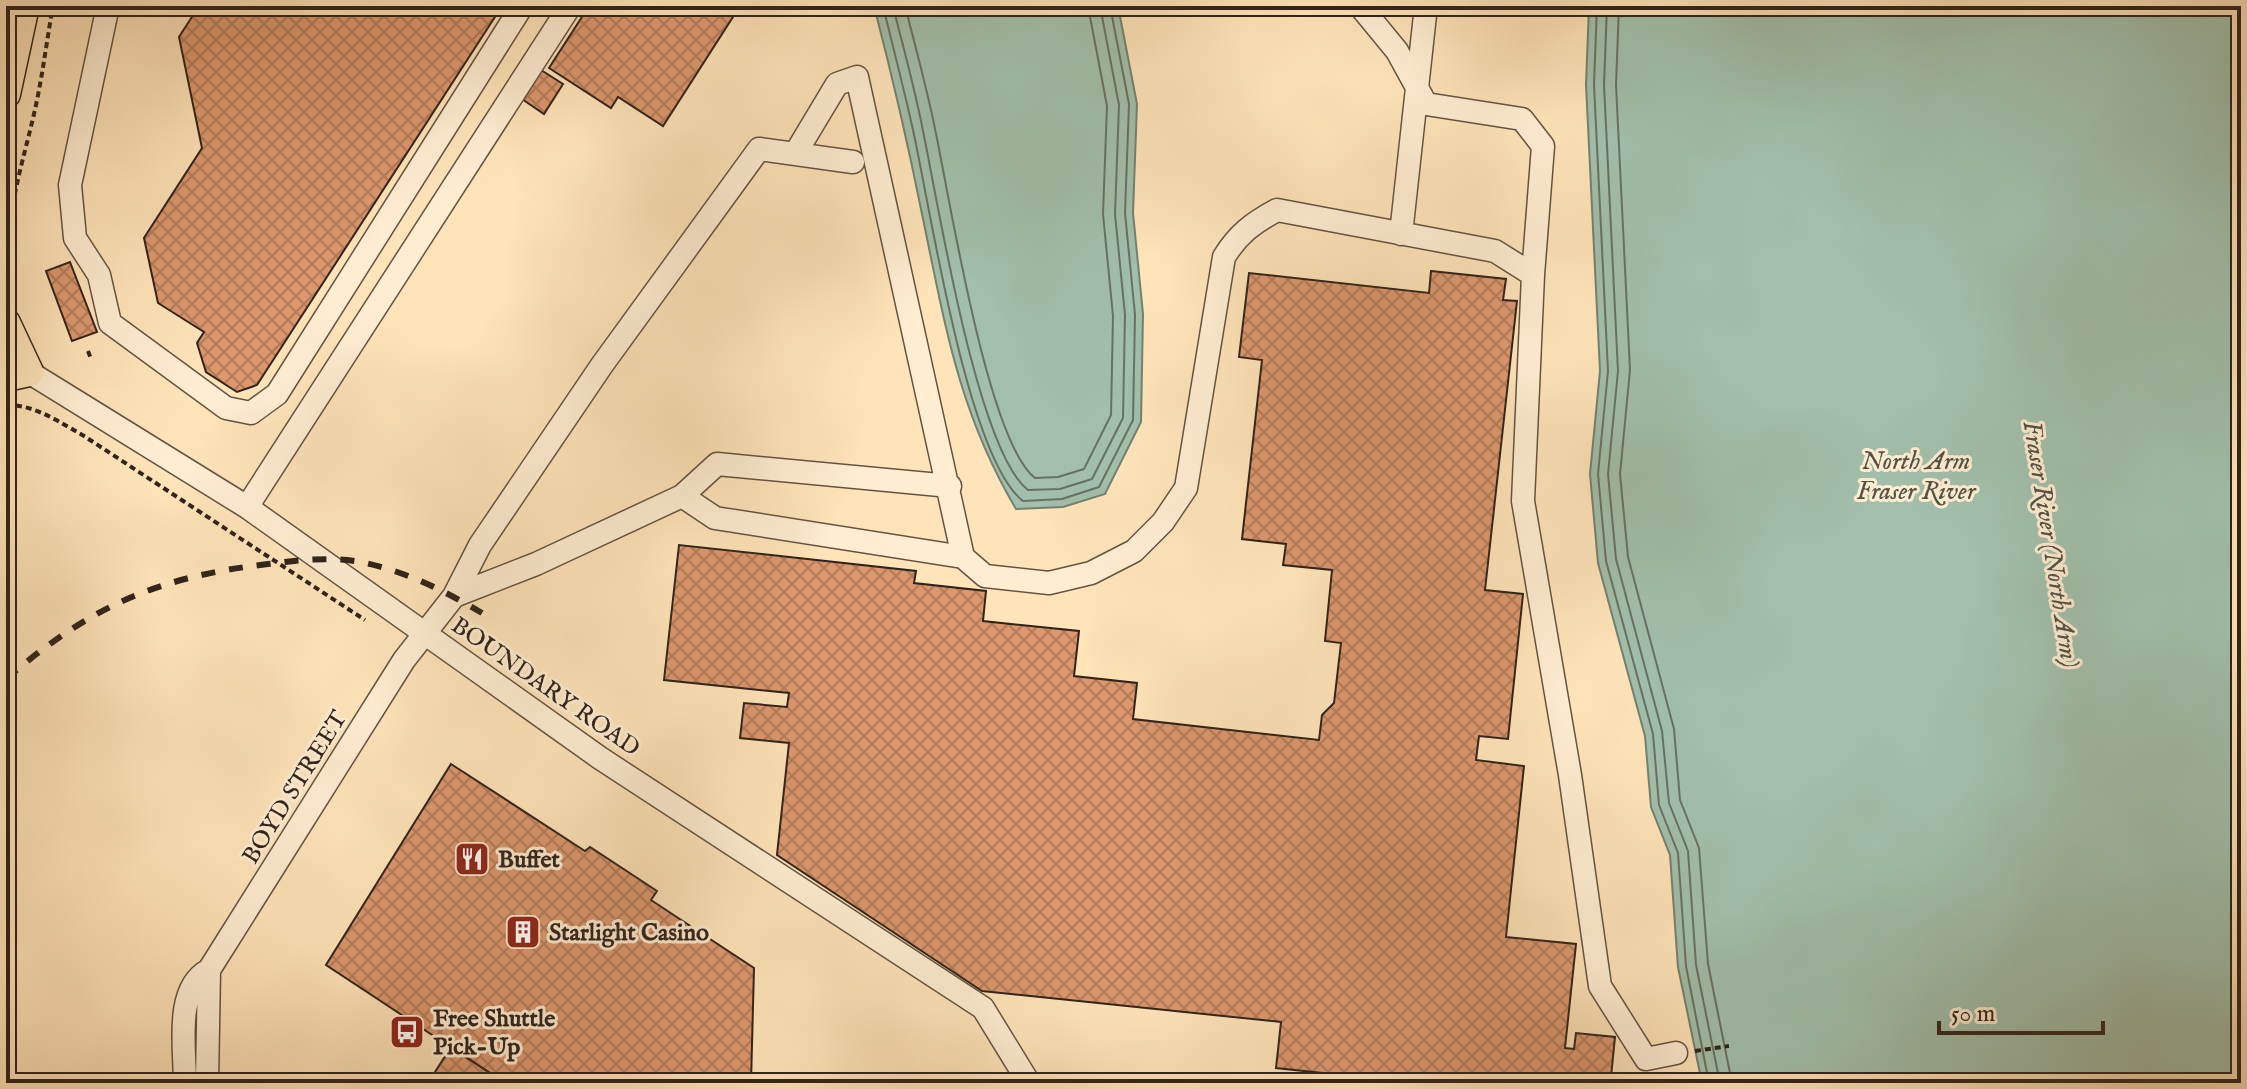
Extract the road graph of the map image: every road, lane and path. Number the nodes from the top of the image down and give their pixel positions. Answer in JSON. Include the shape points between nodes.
{"nodes":[{"id":1,"x":25,"y":6,"type":"edge"},
{"id":2,"x":53,"y":6,"type":"edge"},
{"id":3,"x":108,"y":6,"type":"edge"},
{"id":4,"x":522,"y":6,"type":"edge"},
{"id":5,"x":570,"y":6,"type":"edge"},
{"id":6,"x":1360,"y":6,"type":"edge"},
{"id":7,"x":1426,"y":6,"type":"edge"},
{"id":8,"x":1415,"y":85,"type":"junction"},
{"id":9,"x":6,"y":94,"type":"edge"},
{"id":10,"x":795,"y":154,"type":"junction"},
{"id":11,"x":853,"y":162,"type":"dead end"},
{"id":12,"x":1401,"y":234,"type":"junction"},
{"id":13,"x":1533,"y":275,"type":"junction"},
{"id":14,"x":6,"y":290,"type":"edge"},
{"id":15,"x":6,"y":323,"type":"edge"},
{"id":16,"x":88,"y":351,"type":"dead end"},
{"id":17,"x":91,"y":359,"type":"dead end"},
{"id":18,"x":14,"y":369,"type":"edge"},
{"id":19,"x":950,"y":486,"type":"junction"},
{"id":20,"x":682,"y":496,"type":"junction"},
{"id":21,"x":247,"y":507,"type":"junction"},
{"id":22,"x":963,"y":557,"type":"junction"},
{"id":23,"x":454,"y":596,"type":"junction"},
{"id":24,"x":423,"y":632,"type":"junction"},
{"id":25,"x":209,"y":970,"type":"junction"},
{"id":26,"x":1729,"y":1046,"type":"dead end"},
{"id":27,"x":1676,"y":1053,"type":"joint"},
{"id":28,"x":185,"y":1083,"type":"edge"},
{"id":29,"x":207,"y":1083,"type":"edge"},
{"id":30,"x":1029,"y":1083,"type":"edge"}],
"edges":[{"from":1,"to":9,"type":"main road"},
{"from":2,"to":14,"type":"path","via":[[12,205],[11,289]]},
{"from":3,"to":4,"type":"street","via":[[70,185],[75,238],[99,275],[110,323],[226,408],[251,413],[277,394]]},
{"from":5,"to":21,"type":"street"},
{"from":6,"to":8,"type":"street","via":[[1397,51]]},
{"from":7,"to":8,"type":"street"},
{"from":8,"to":12,"type":"street"},
{"from":8,"to":13,"type":"street","via":[[1426,104],[1522,119],[1543,146]]},
{"from":10,"to":11,"type":"street"},
{"from":10,"to":19,"type":"street","via":[[837,84],[857,77]]},
{"from":10,"to":23,"type":"street","via":[[759,149],[593,378],[480,545]]},
{"from":12,"to":13,"type":"street","via":[[1495,251]]},
{"from":12,"to":22,"type":"street","via":[[1277,210],[1239,233],[1224,257],[1186,488],[1163,522],[1134,551],[1091,573],[1049,583],[985,576]]},
{"from":13,"to":27,"type":"street","via":[[1523,501],[1600,986],[1646,1059]]},
{"from":15,"to":18,"type":"main road"},
{"from":16,"to":17,"type":"path"},
{"from":18,"to":21,"type":"street","name":"BOUNDARY ROAD"},
{"from":19,"to":20,"type":"street","via":[[717,464]]},
{"from":19,"to":22,"type":"street"},
{"from":20,"to":22,"type":"street","via":[[715,518]]},
{"from":20,"to":23,"type":"street"},
{"from":21,"to":24,"type":"street","name":"BOUNDARY ROAD"},
{"from":23,"to":24,"type":"street","name":"BOYD STREET"},
{"from":24,"to":25,"type":"street","name":"BOYD STREET"},
{"from":24,"to":30,"type":"street","name":"BOUNDARY ROAD","via":[[600,758],[983,1008]]},
{"from":25,"to":28,"type":"street","name":"BOYD STREET","via":[[196,977],[190,989]]},
{"from":25,"to":29,"type":"street"},
{"from":26,"to":27,"type":"path"}]}
